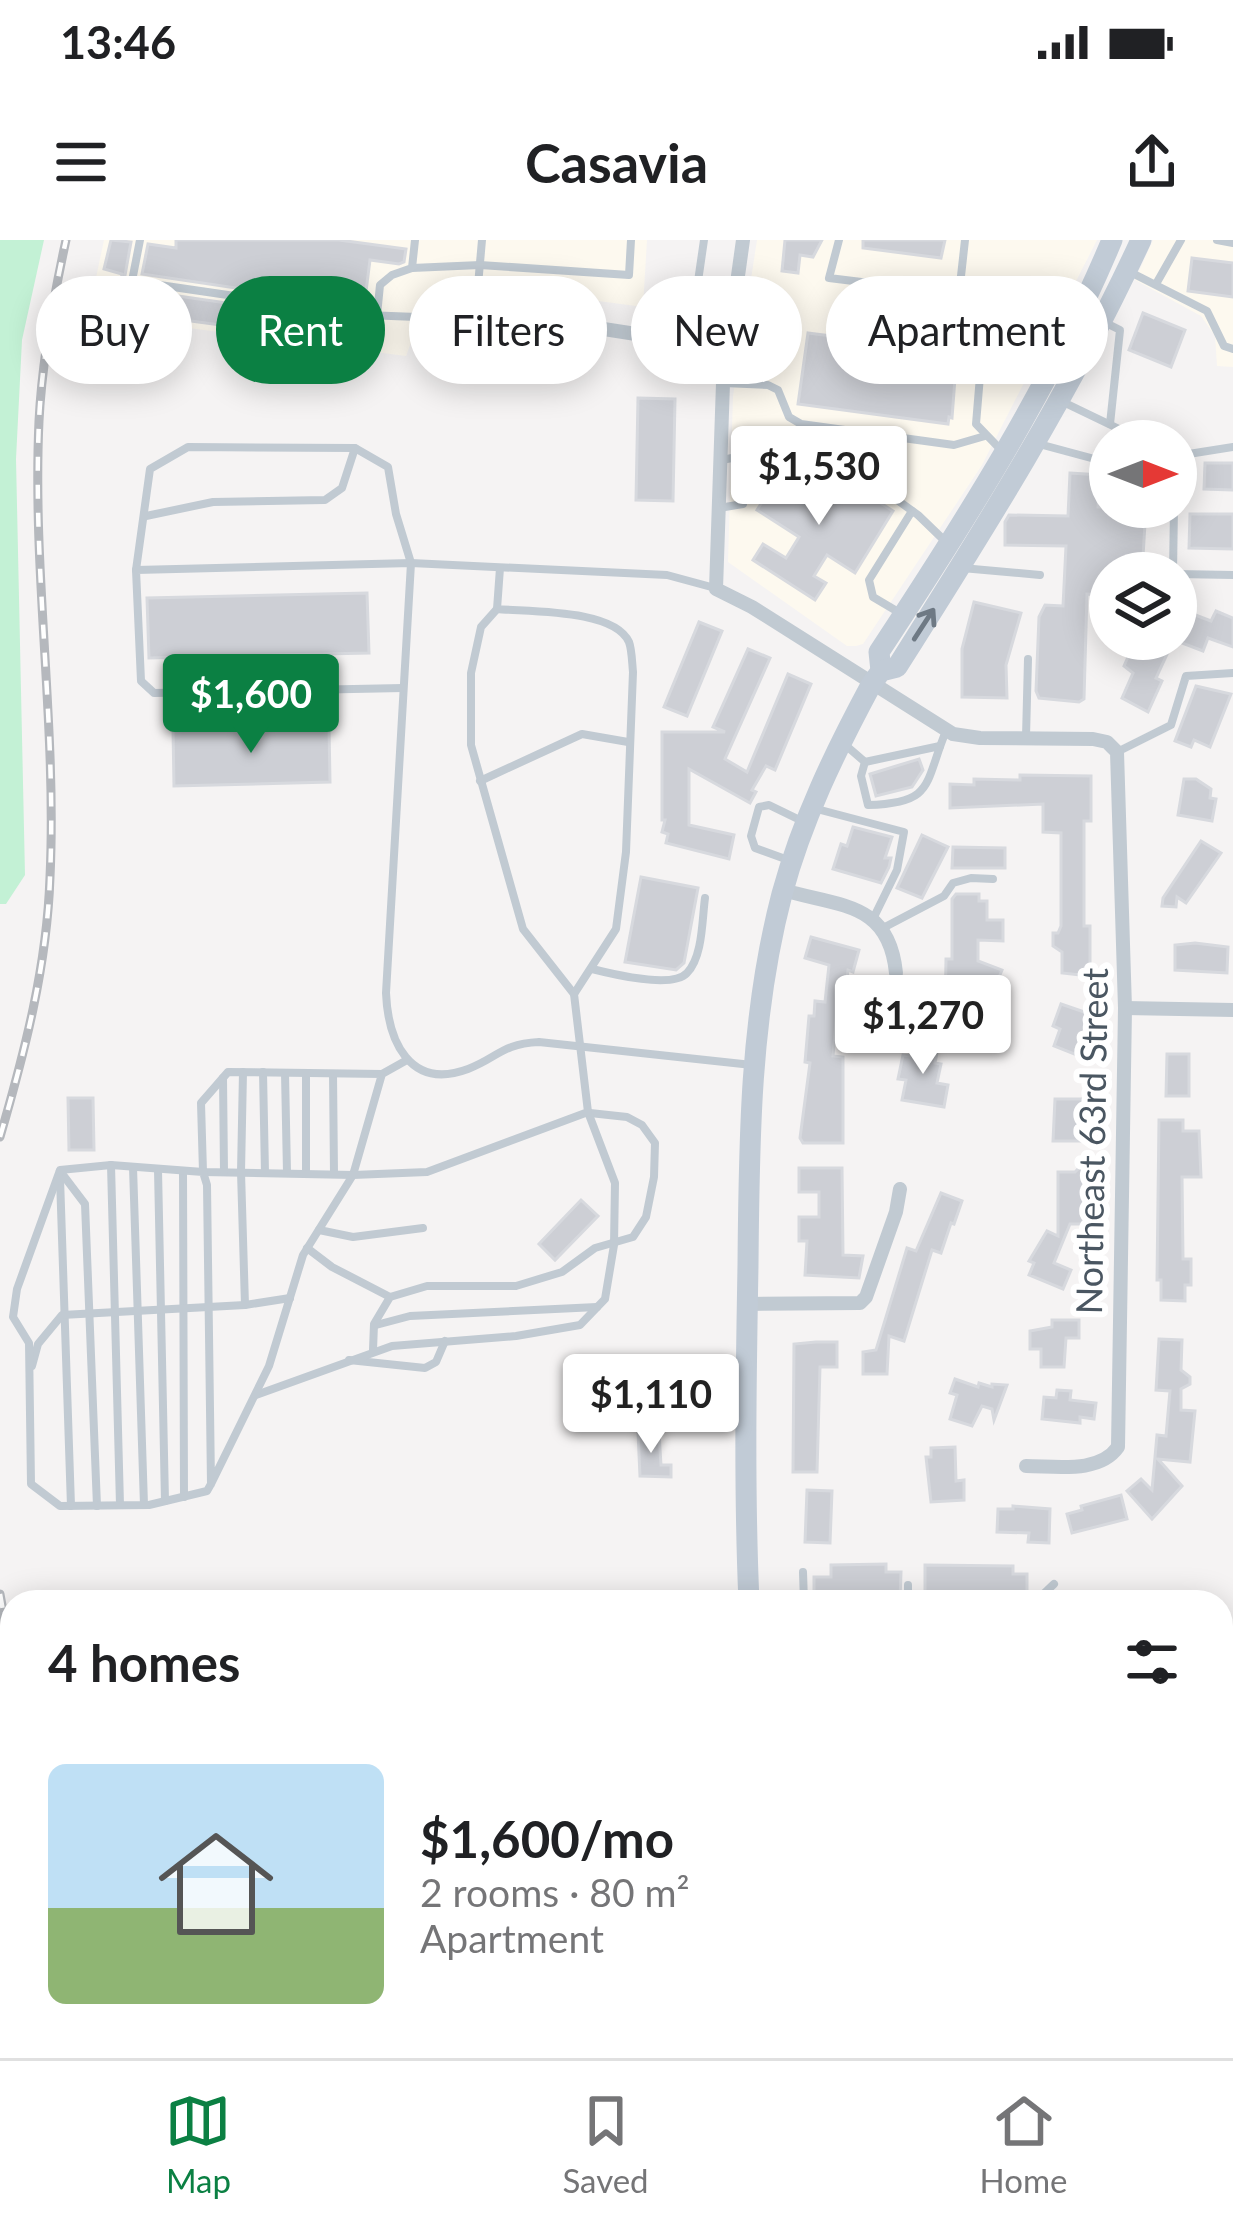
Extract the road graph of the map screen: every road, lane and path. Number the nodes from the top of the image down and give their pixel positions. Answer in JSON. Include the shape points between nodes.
{"nodes":[{"id":1,"x":140,"y":240,"type":"edge"},
{"id":2,"x":415,"y":240,"type":"edge"},
{"id":3,"x":482,"y":240,"type":"edge"},
{"id":4,"x":631,"y":240,"type":"edge"},
{"id":5,"x":704,"y":240,"type":"edge"},
{"id":6,"x":743,"y":240,"type":"edge"},
{"id":7,"x":839,"y":240,"type":"edge"},
{"id":8,"x":965,"y":240,"type":"edge"},
{"id":9,"x":1112,"y":240,"type":"edge"},
{"id":10,"x":1141,"y":240,"type":"edge"},
{"id":11,"x":1181,"y":240,"type":"edge"},
{"id":12,"x":1216,"y":240,"type":"edge"},
{"id":13,"x":1233,"y":243,"type":"edge"},
{"id":14,"x":480,"y":265,"type":"junction"},
{"id":15,"x":412,"y":268,"type":"junction"},
{"id":16,"x":1127,"y":270,"type":"junction"},
{"id":17,"x":479,"y":276,"type":"edge"},
{"id":18,"x":699,"y":276,"type":"edge"},
{"id":19,"x":737,"y":276,"type":"edge"},
{"id":20,"x":1096,"y":276,"type":"edge"},
{"id":21,"x":385,"y":281,"type":"edge"},
{"id":22,"x":1156,"y":284,"type":"junction"},
{"id":23,"x":216,"y":293,"type":"edge"},
{"id":24,"x":1108,"y":310,"type":"edge"},
{"id":25,"x":1108,"y":324,"type":"edge"},
{"id":26,"x":1231,"y":349,"type":"edge"},
{"id":27,"x":722,"y":384,"type":"edge"},
{"id":28,"x":753,"y":384,"type":"edge"},
{"id":29,"x":979,"y":384,"type":"edge"},
{"id":30,"x":1043,"y":384,"type":"edge"},
{"id":31,"x":1050,"y":384,"type":"edge"},
{"id":32,"x":1071,"y":384,"type":"edge"},
{"id":33,"x":1062,"y":401,"type":"junction"},
{"id":34,"x":1102,"y":420,"type":"edge"},
{"id":35,"x":1110,"y":420,"type":"edge"},
{"id":36,"x":985,"y":436,"type":"junction"},
{"id":37,"x":1037,"y":443,"type":"junction"},
{"id":38,"x":1233,"y":447,"type":"edge"},
{"id":39,"x":355,"y":448,"type":"junction"},
{"id":40,"x":1197,"y":453,"type":"edge"},
{"id":41,"x":746,"y":454,"type":"junction"},
{"id":42,"x":1004,"y":454,"type":"junction"},
{"id":43,"x":1089,"y":457,"type":"edge"},
{"id":44,"x":720,"y":461,"type":"junction"},
{"id":45,"x":719,"y":508,"type":"junction"},
{"id":46,"x":912,"y":511,"type":"junction"},
{"id":47,"x":146,"y":516,"type":"junction"},
{"id":48,"x":960,"y":553,"type":"junction"},
{"id":49,"x":411,"y":563,"type":"junction"},
{"id":50,"x":500,"y":568,"type":"junction"},
{"id":51,"x":136,"y":570,"type":"junction"},
{"id":52,"x":1197,"y":574,"type":"edge"},
{"id":53,"x":1040,"y":575,"type":"dead end"},
{"id":54,"x":1233,"y":575,"type":"edge"},
{"id":55,"x":716,"y":589,"type":"junction"},
{"id":56,"x":497,"y":609,"type":"junction"},
{"id":57,"x":903,"y":615,"type":"junction"},
{"id":58,"x":1028,"y":659,"type":"dead end"},
{"id":59,"x":1233,"y":673,"type":"edge"},
{"id":60,"x":876,"y":678,"type":"junction"},
{"id":61,"x":404,"y":688,"type":"junction"},
{"id":62,"x":943,"y":739,"type":"junction"},
{"id":63,"x":1026,"y":739,"type":"junction"},
{"id":64,"x":841,"y":741,"type":"junction"},
{"id":65,"x":628,"y":742,"type":"junction"},
{"id":66,"x":1112,"y":747,"type":"junction"},
{"id":67,"x":865,"y":762,"type":"junction"},
{"id":68,"x":480,"y":781,"type":"junction"},
{"id":69,"x":808,"y":815,"type":"junction"},
{"id":70,"x":792,"y":862,"type":"junction"},
{"id":71,"x":993,"y":879,"type":"dead end"},
{"id":72,"x":783,"y":890,"type":"junction"},
{"id":73,"x":705,"y":898,"type":"dead end"},
{"id":74,"x":878,"y":924,"type":"junction"},
{"id":75,"x":592,"y":969,"type":"junction"},
{"id":76,"x":896,"y":973,"type":"dead end"},
{"id":77,"x":574,"y":994,"type":"junction"},
{"id":78,"x":1125,"y":1008,"type":"junction"},
{"id":79,"x":1233,"y":1010,"type":"edge"},
{"id":80,"x":578,"y":1046,"type":"junction"},
{"id":81,"x":407,"y":1060,"type":"junction"},
{"id":82,"x":754,"y":1065,"type":"junction"},
{"id":83,"x":243,"y":1072,"type":"junction"},
{"id":84,"x":263,"y":1072,"type":"junction"},
{"id":85,"x":285,"y":1073,"type":"junction"},
{"id":86,"x":306,"y":1073,"type":"junction"},
{"id":87,"x":333,"y":1073,"type":"junction"},
{"id":88,"x":382,"y":1074,"type":"junction"},
{"id":89,"x":223,"y":1076,"type":"junction"},
{"id":90,"x":588,"y":1112,"type":"junction"},
{"id":91,"x":111,"y":1165,"type":"junction"},
{"id":92,"x":133,"y":1167,"type":"junction"},
{"id":93,"x":60,"y":1170,"type":"junction"},
{"id":94,"x":158,"y":1170,"type":"junction"},
{"id":95,"x":183,"y":1171,"type":"junction"},
{"id":96,"x":203,"y":1172,"type":"junction"},
{"id":97,"x":224,"y":1172,"type":"junction"},
{"id":98,"x":241,"y":1172,"type":"junction"},
{"id":99,"x":265,"y":1173,"type":"junction"},
{"id":100,"x":287,"y":1173,"type":"junction"},
{"id":101,"x":306,"y":1174,"type":"junction"},
{"id":102,"x":334,"y":1174,"type":"junction"},
{"id":103,"x":353,"y":1174,"type":"junction"},
{"id":104,"x":900,"y":1189,"type":"dead end"},
{"id":105,"x":423,"y":1228,"type":"dead end"},
{"id":106,"x":319,"y":1230,"type":"junction"},
{"id":107,"x":614,"y":1245,"type":"junction"},
{"id":108,"x":307,"y":1249,"type":"junction"},
{"id":109,"x":390,"y":1297,"type":"junction"},
{"id":110,"x":290,"y":1298,"type":"junction"},
{"id":111,"x":245,"y":1304,"type":"junction"},
{"id":112,"x":747,"y":1304,"type":"junction"},
{"id":113,"x":597,"y":1307,"type":"junction"},
{"id":114,"x":207,"y":1308,"type":"junction"},
{"id":115,"x":184,"y":1311,"type":"junction"},
{"id":116,"x":161,"y":1312,"type":"junction"},
{"id":117,"x":138,"y":1313,"type":"junction"},
{"id":118,"x":115,"y":1314,"type":"junction"},
{"id":119,"x":89,"y":1315,"type":"junction"},
{"id":120,"x":62,"y":1316,"type":"junction"},
{"id":121,"x":374,"y":1326,"type":"junction"},
{"id":122,"x":445,"y":1341,"type":"junction"},
{"id":123,"x":373,"y":1350,"type":"junction"},
{"id":124,"x":347,"y":1360,"type":"junction"},
{"id":125,"x":29,"y":1373,"type":"junction"},
{"id":126,"x":254,"y":1395,"type":"junction"},
{"id":127,"x":1026,"y":1466,"type":"dead end"},
{"id":128,"x":211,"y":1484,"type":"junction"},
{"id":129,"x":184,"y":1497,"type":"junction"},
{"id":130,"x":165,"y":1501,"type":"junction"},
{"id":131,"x":120,"y":1505,"type":"junction"},
{"id":132,"x":145,"y":1505,"type":"junction"},
{"id":133,"x":71,"y":1506,"type":"junction"},
{"id":134,"x":97,"y":1506,"type":"junction"},
{"id":135,"x":803,"y":1572,"type":"dead end"},
{"id":136,"x":1054,"y":1584,"type":"dead end"},
{"id":137,"x":908,"y":1585,"type":"dead end"},
{"id":138,"x":748,"y":1590,"type":"edge"},
{"id":139,"x":804,"y":1590,"type":"edge"},
{"id":140,"x":908,"y":1590,"type":"edge"},
{"id":141,"x":1048,"y":1590,"type":"edge"}],
"edges":[{"from":1,"to":23,"type":"lane","via":[[132,281]]},
{"from":2,"to":15,"type":"lane"},
{"from":3,"to":14,"type":"lane"},
{"from":4,"to":14,"type":"lane","via":[[628,275]]},
{"from":5,"to":18,"type":"lane"},
{"from":6,"to":19,"type":"street"},
{"from":7,"to":8,"type":"lane","via":[[829,278],[958,293]]},
{"from":9,"to":20,"type":"main road"},
{"from":10,"to":16,"type":"main road"},
{"from":11,"to":22,"type":"lane"},
{"from":12,"to":13,"type":"lane"},
{"from":14,"to":15,"type":"lane"},
{"from":14,"to":17,"type":"lane"},
{"from":15,"to":21,"type":"lane"},
{"from":16,"to":22,"type":"lane"},
{"from":16,"to":24,"type":"main road"},
{"from":22,"to":26,"type":"lane","via":[[1208,311]]},
{"from":25,"to":35,"type":"lane","via":[[1120,330]]},
{"from":27,"to":44,"type":"street"},
{"from":28,"to":36,"type":"lane","via":[[778,390],[789,417],[801,424],[954,445]]},
{"from":29,"to":36,"type":"lane","via":[[976,424]]},
{"from":30,"to":42,"type":"main road"},
{"from":31,"to":37,"type":"main road"},
{"from":32,"to":33,"type":"main road"},
{"from":33,"to":34,"type":"lane"},
{"from":33,"to":37,"type":"main road"},
{"from":36,"to":42,"type":"lane"},
{"from":37,"to":43,"type":"lane"},
{"from":37,"to":48,"type":"main road"},
{"from":38,"to":40,"type":"lane"},
{"from":39,"to":47,"type":"lane","via":[[342,488],[326,500],[213,502]]},
{"from":39,"to":47,"type":"lane","via":[[188,447],[150,469]]},
{"from":39,"to":49,"type":"lane","via":[[388,467]]},
{"from":41,"to":44,"type":"lane"},
{"from":41,"to":45,"type":"lane","via":[[742,504]]},
{"from":41,"to":46,"type":"lane","via":[[781,448],[868,479]]},
{"from":42,"to":48,"type":"main road","via":[[1005,476]]},
{"from":44,"to":45,"type":"street"},
{"from":45,"to":55,"type":"street"},
{"from":46,"to":48,"type":"lane"},
{"from":46,"to":57,"type":"lane","via":[[869,580],[873,597]]},
{"from":47,"to":51,"type":"lane"},
{"from":48,"to":53,"type":"lane"},
{"from":48,"to":57,"type":"main road"},
{"from":60,"to":48,"type":"main road","one_way":true,"via":[[897,667]]},
{"from":49,"to":50,"type":"lane"},
{"from":49,"to":51,"type":"lane"},
{"from":49,"to":61,"type":"lane"},
{"from":50,"to":55,"type":"lane","via":[[668,575]]},
{"from":50,"to":56,"type":"lane"},
{"from":51,"to":61,"type":"lane","via":[[140,681],[154,693]]},
{"from":52,"to":54,"type":"lane"},
{"from":55,"to":60,"type":"street"},
{"from":56,"to":65,"type":"lane","via":[[594,618],[617,628],[630,644],[633,672]]},
{"from":56,"to":68,"type":"lane","via":[[481,627],[472,673],[471,745]]},
{"from":57,"to":60,"type":"main road","via":[[879,652]]},
{"from":58,"to":63,"type":"lane"},
{"from":59,"to":66,"type":"lane","via":[[1186,676],[1171,725]]},
{"from":60,"to":62,"type":"street"},
{"from":60,"to":64,"type":"main road"},
{"from":61,"to":81,"type":"lane","via":[[386,993],[388,1025]]},
{"from":62,"to":63,"type":"street"},
{"from":62,"to":67,"type":"lane"},
{"from":62,"to":67,"type":"lane","via":[[926,789],[901,804],[868,806]]},
{"from":63,"to":66,"type":"street"},
{"from":64,"to":67,"type":"lane"},
{"from":64,"to":69,"type":"main road"},
{"from":65,"to":68,"type":"lane","via":[[582,734]]},
{"from":65,"to":75,"type":"lane","via":[[616,929]]},
{"from":66,"to":78,"type":"street","name":"Northeast 63rd Street"},
{"from":68,"to":77,"type":"lane","via":[[523,929]]},
{"from":69,"to":70,"type":"main road"},
{"from":69,"to":70,"type":"lane","via":[[759,807],[755,848]]},
{"from":69,"to":74,"type":"lane","via":[[904,832]]},
{"from":70,"to":72,"type":"main road"},
{"from":71,"to":74,"type":"lane","via":[[953,883],[944,896]]},
{"from":72,"to":74,"type":"street"},
{"from":72,"to":82,"type":"main road"},
{"from":73,"to":75,"type":"lane","via":[[689,972],[679,978]]},
{"from":74,"to":76,"type":"street","via":[[893,946]]},
{"from":75,"to":77,"type":"lane"},
{"from":77,"to":80,"type":"lane"},
{"from":78,"to":79,"type":"street"},
{"from":78,"to":127,"type":"street","name":"Northeast 63rd Street","via":[[1118,1447],[1092,1465]]},
{"from":80,"to":81,"type":"lane","via":[[515,1043],[457,1072]]},
{"from":80,"to":82,"type":"lane"},
{"from":80,"to":90,"type":"lane"},
{"from":81,"to":88,"type":"lane"},
{"from":82,"to":112,"type":"main road"},
{"from":83,"to":84,"type":"lane"},
{"from":83,"to":89,"type":"lane"},
{"from":83,"to":98,"type":"lane"},
{"from":84,"to":85,"type":"lane"},
{"from":84,"to":99,"type":"lane"},
{"from":85,"to":86,"type":"lane"},
{"from":85,"to":100,"type":"lane"},
{"from":86,"to":87,"type":"lane"},
{"from":86,"to":101,"type":"lane"},
{"from":87,"to":88,"type":"lane"},
{"from":87,"to":102,"type":"lane"},
{"from":88,"to":103,"type":"lane"},
{"from":89,"to":96,"type":"lane","via":[[201,1102]]},
{"from":89,"to":97,"type":"lane"},
{"from":90,"to":103,"type":"lane","via":[[428,1172]]},
{"from":90,"to":107,"type":"lane","via":[[615,1183]]},
{"from":90,"to":107,"type":"lane","via":[[627,1118],[655,1143],[646,1217],[633,1237]]},
{"from":91,"to":92,"type":"lane"},
{"from":91,"to":93,"type":"lane"},
{"from":91,"to":118,"type":"lane"},
{"from":92,"to":94,"type":"lane"},
{"from":92,"to":117,"type":"lane"},
{"from":93,"to":119,"type":"lane","via":[[85,1204]]},
{"from":93,"to":120,"type":"lane"},
{"from":93,"to":125,"type":"lane","via":[[17,1289],[14,1317],[29,1343]]},
{"from":94,"to":95,"type":"lane"},
{"from":94,"to":116,"type":"lane"},
{"from":95,"to":96,"type":"lane"},
{"from":95,"to":115,"type":"lane"},
{"from":96,"to":97,"type":"lane"},
{"from":96,"to":114,"type":"lane"},
{"from":97,"to":98,"type":"lane"},
{"from":98,"to":99,"type":"lane"},
{"from":98,"to":111,"type":"lane"},
{"from":99,"to":100,"type":"lane"},
{"from":100,"to":101,"type":"lane"},
{"from":101,"to":102,"type":"lane"},
{"from":102,"to":103,"type":"lane"},
{"from":103,"to":106,"type":"lane"},
{"from":104,"to":112,"type":"street","via":[[860,1303]]},
{"from":105,"to":106,"type":"lane","via":[[352,1238]]},
{"from":106,"to":108,"type":"lane"},
{"from":107,"to":109,"type":"lane","via":[[516,1286],[427,1286]]},
{"from":107,"to":113,"type":"lane"},
{"from":108,"to":109,"type":"lane"},
{"from":108,"to":110,"type":"lane"},
{"from":109,"to":121,"type":"lane"},
{"from":110,"to":111,"type":"lane"},
{"from":110,"to":126,"type":"lane"},
{"from":111,"to":114,"type":"lane"},
{"from":112,"to":138,"type":"main road"},
{"from":113,"to":121,"type":"lane","via":[[410,1316]]},
{"from":113,"to":122,"type":"lane","via":[[580,1325]]},
{"from":114,"to":115,"type":"lane"},
{"from":114,"to":128,"type":"lane"},
{"from":115,"to":116,"type":"lane"},
{"from":115,"to":129,"type":"lane"},
{"from":116,"to":117,"type":"lane"},
{"from":116,"to":130,"type":"lane"},
{"from":117,"to":118,"type":"lane"},
{"from":117,"to":132,"type":"lane"},
{"from":118,"to":119,"type":"lane"},
{"from":118,"to":131,"type":"lane"},
{"from":119,"to":120,"type":"lane"},
{"from":119,"to":134,"type":"lane"},
{"from":120,"to":125,"type":"lane","via":[[38,1344]]},
{"from":120,"to":133,"type":"lane"},
{"from":121,"to":123,"type":"lane"},
{"from":122,"to":123,"type":"lane"},
{"from":122,"to":124,"type":"lane","via":[[425,1369]]},
{"from":123,"to":124,"type":"lane"},
{"from":124,"to":126,"type":"lane"},
{"from":125,"to":133,"type":"lane","via":[[32,1484]]},
{"from":126,"to":128,"type":"lane"},
{"from":128,"to":129,"type":"lane"},
{"from":129,"to":130,"type":"lane"},
{"from":130,"to":132,"type":"lane"},
{"from":131,"to":132,"type":"lane"},
{"from":131,"to":134,"type":"lane"},
{"from":133,"to":134,"type":"lane"},
{"from":135,"to":139,"type":"lane"},
{"from":136,"to":141,"type":"lane"},
{"from":137,"to":140,"type":"lane"}]}
